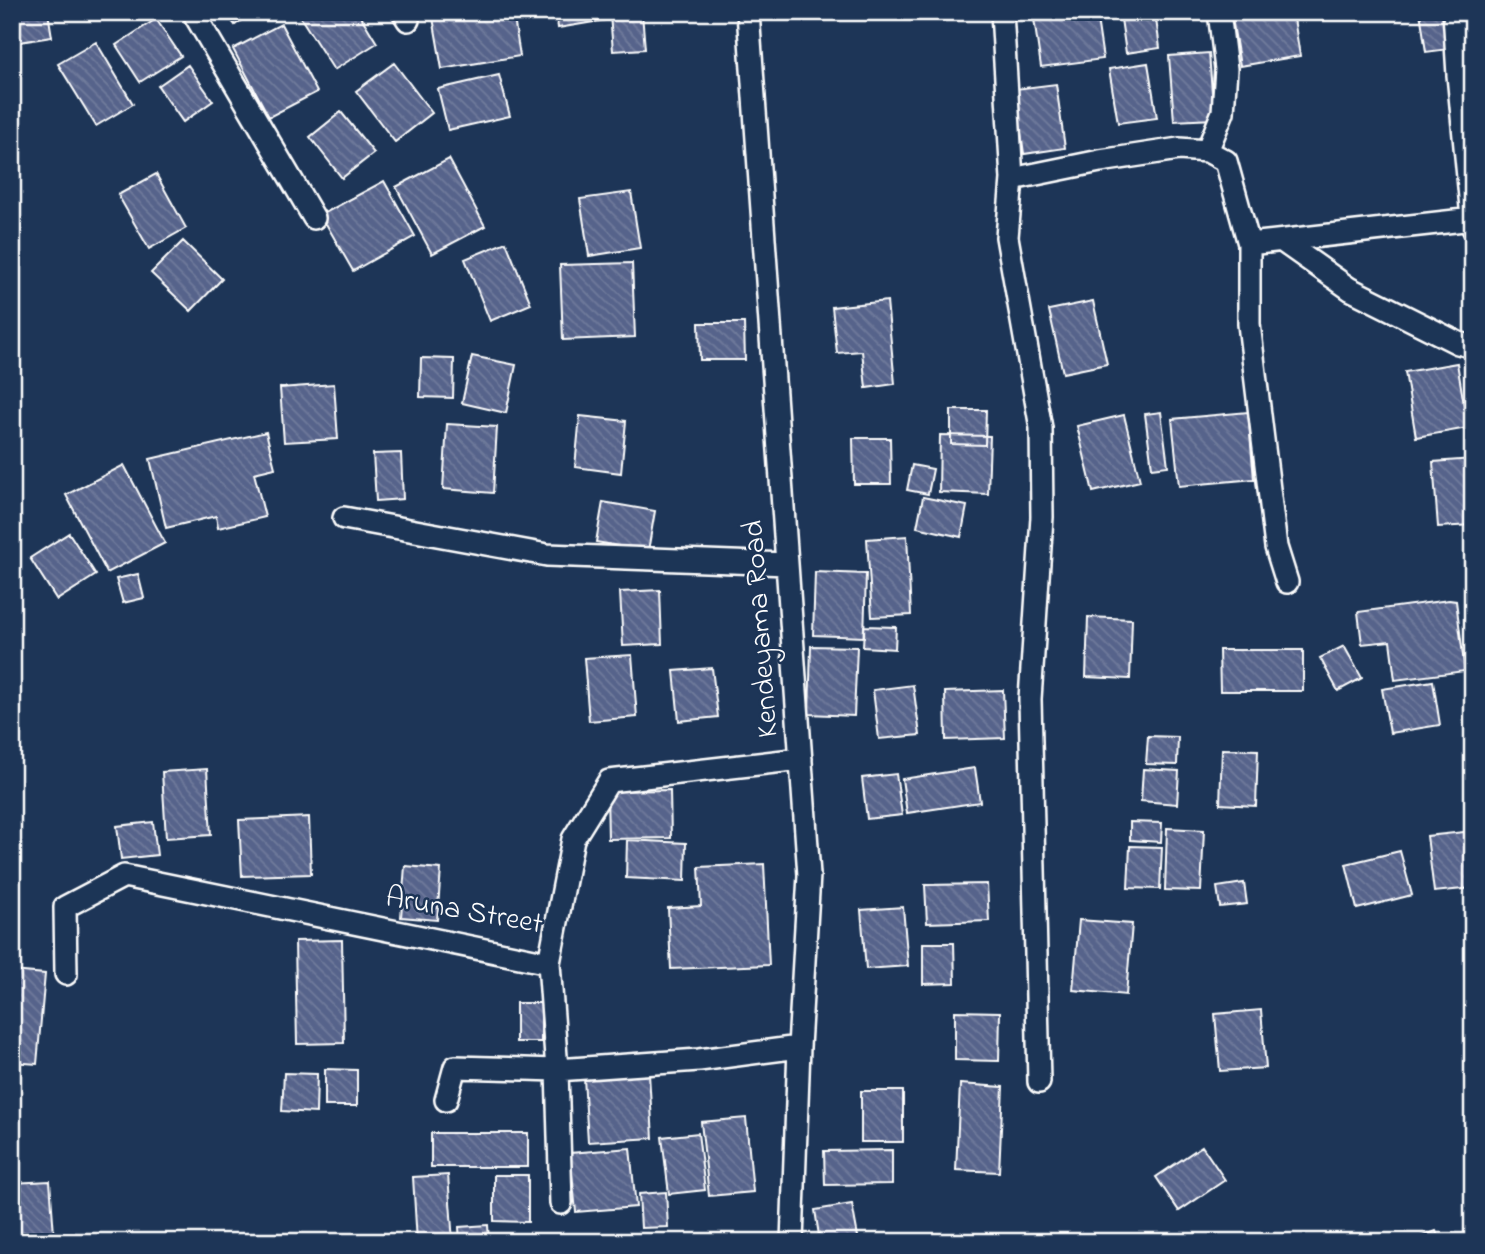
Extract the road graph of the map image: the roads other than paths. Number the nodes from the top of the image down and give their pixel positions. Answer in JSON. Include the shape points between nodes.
{"nodes":[{"id":1,"x":193,"y":12,"type":"edge"},
{"id":2,"x":748,"y":12,"type":"edge"},
{"id":3,"x":1002,"y":12,"type":"edge"},
{"id":4,"x":1219,"y":12,"type":"edge"},
{"id":5,"x":1454,"y":12,"type":"edge"},
{"id":6,"x":1207,"y":151,"type":"junction"},
{"id":7,"x":1012,"y":179,"type":"junction"},
{"id":8,"x":314,"y":218,"type":"dead end"},
{"id":9,"x":1472,"y":222,"type":"edge"},
{"id":10,"x":1282,"y":241,"type":"junction"},
{"id":11,"x":1249,"y":244,"type":"junction"},
{"id":12,"x":1473,"y":347,"type":"edge"},
{"id":13,"x":344,"y":519,"type":"dead end"},
{"id":14,"x":787,"y":564,"type":"junction"},
{"id":15,"x":1287,"y":582,"type":"dead end"},
{"id":16,"x":801,"y":759,"type":"junction"},
{"id":17,"x":549,"y":963,"type":"junction"},
{"id":18,"x":66,"y":974,"type":"dead end"},
{"id":19,"x":799,"y":1047,"type":"junction"},
{"id":20,"x":557,"y":1070,"type":"junction"},
{"id":21,"x":1039,"y":1082,"type":"dead end"},
{"id":22,"x":446,"y":1100,"type":"dead end"},
{"id":23,"x":561,"y":1203,"type":"dead end"},
{"id":24,"x":792,"y":1242,"type":"edge"}],
"edges":[{"from":1,"to":8,"type":"street"},
{"from":2,"to":14,"type":"street","name":"Kendeyama Road"},
{"from":3,"to":7,"type":"street"},
{"from":4,"to":6,"type":"street","via":[[1226,69],[1223,112]]},
{"from":5,"to":9,"type":"street"},
{"from":6,"to":7,"type":"street","via":[[1179,149]]},
{"from":6,"to":11,"type":"street","via":[[1226,161]]},
{"from":7,"to":21,"type":"street","via":[[1007,237],[1041,428],[1042,517],[1030,699]]},
{"from":9,"to":10,"type":"street"},
{"from":10,"to":11,"type":"street"},
{"from":10,"to":12,"type":"street","via":[[1350,289]]},
{"from":11,"to":15,"type":"street","via":[[1249,324],[1276,547]]},
{"from":13,"to":14,"type":"street","via":[[547,555]]},
{"from":14,"to":16,"type":"street","name":"Kendeyama Road"},
{"from":16,"to":17,"type":"street","name":"Aruna Street","via":[[609,781],[573,839]]},
{"from":16,"to":19,"type":"street","name":"Kendeyama Road","via":[[809,875]]},
{"from":17,"to":18,"type":"street","name":"Aruna Street","via":[[124,876],[65,907]]},
{"from":17,"to":20,"type":"street"},
{"from":19,"to":20,"type":"street"},
{"from":19,"to":24,"type":"street","name":"Kendeyama Road"},
{"from":20,"to":22,"type":"street","via":[[455,1067]]},
{"from":20,"to":23,"type":"street"}]}
